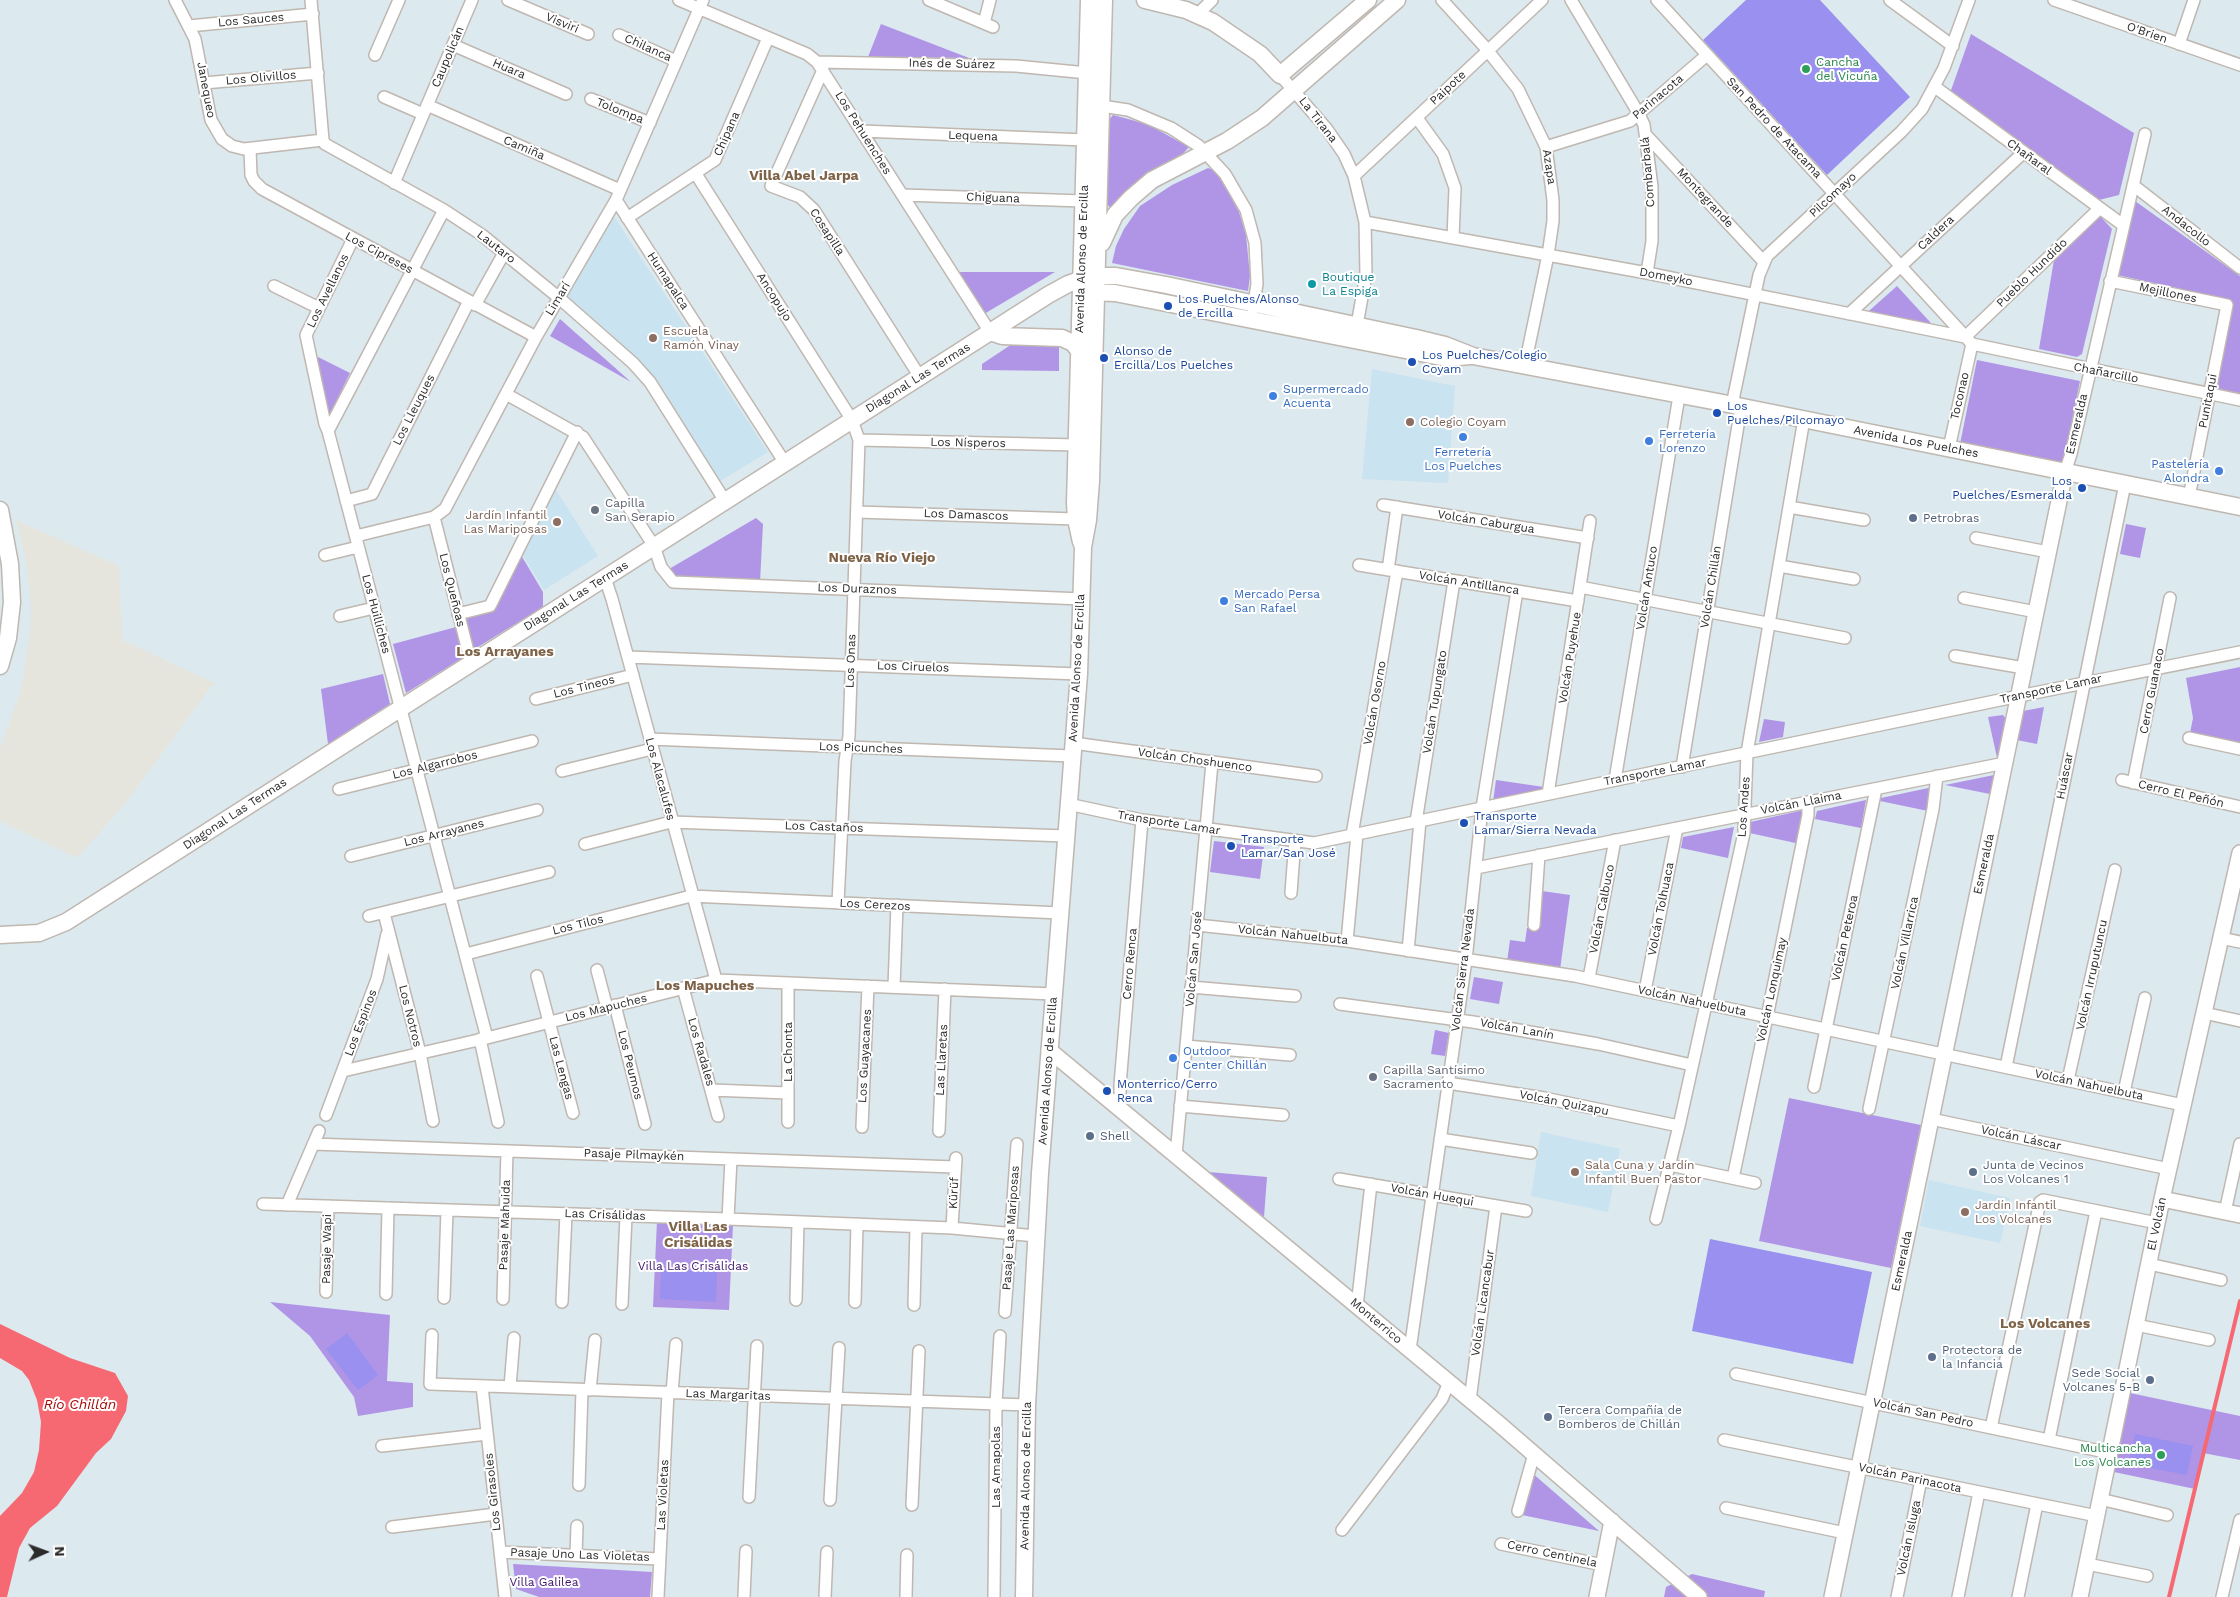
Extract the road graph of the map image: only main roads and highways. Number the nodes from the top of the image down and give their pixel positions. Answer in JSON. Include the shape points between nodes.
{"nodes":[{"id":1,"x":1103,"y":0,"type":"edge"},
{"id":2,"x":1145,"y":0,"type":"edge"},
{"id":3,"x":1368,"y":0,"type":"edge"},
{"id":4,"x":1396,"y":0,"type":"edge"},
{"id":5,"x":1089,"y":8,"type":"edge"},
{"id":6,"x":1094,"y":105,"type":"junction"},
{"id":7,"x":1099,"y":250,"type":"junction"},
{"id":8,"x":1098,"y":283,"type":"junction"},
{"id":9,"x":1081,"y":285,"type":"junction"},
{"id":10,"x":1252,"y":312,"type":"junction"},
{"id":11,"x":990,"y":332,"type":"junction"},
{"id":12,"x":1079,"y":351,"type":"junction"},
{"id":13,"x":1473,"y":356,"type":"junction"},
{"id":14,"x":2240,"y":507,"type":"edge"},
{"id":15,"x":0,"y":510,"type":"edge"},
{"id":16,"x":1083,"y":547,"type":"junction"},
{"id":17,"x":0,"y":666,"type":"edge"},
{"id":18,"x":0,"y":935,"type":"edge"},
{"id":19,"x":1024,"y":1597,"type":"edge"}],
"edges":[{"from":1,"to":5,"type":"main road"},
{"from":1,"to":6,"type":"main road","name":"Avenida Alonso de Ercilla"},
{"from":2,"to":3,"type":"main road","name":"La Tirana","via":[[1198,14],[1244,41],[1280,76]]},
{"from":4,"to":7,"type":"main road","via":[[1295,91],[1246,130],[1152,180],[1115,215]]},
{"from":5,"to":6,"type":"main road","name":"Avenida Alonso de Ercilla","via":[[1087,73]]},
{"from":6,"to":7,"type":"main road","name":"Avenida Alonso de Ercilla"},
{"from":6,"to":9,"type":"main road","name":"Avenida Alonso de Ercilla","via":[[1085,140]]},
{"from":7,"to":8,"type":"main road","name":"Avenida Alonso de Ercilla"},
{"from":8,"to":9,"type":"main road","name":"Diagonal Las Termas"},
{"from":8,"to":10,"type":"main road","name":"Avenida Los Puelches","via":[[1116,276]]},
{"from":8,"to":16,"type":"main road","name":"Avenida Alonso de Ercilla","via":[[1091,481]]},
{"from":9,"to":11,"type":"main road","name":"Diagonal Las Termas","via":[[1044,298]]},
{"from":9,"to":12,"type":"main road","name":"Avenida Alonso de Ercilla"},
{"from":10,"to":13,"type":"main road","name":"Avenida Los Puelches","via":[[1357,325],[1445,345]]},
{"from":10,"to":13,"type":"main road","name":"Avenida Los Puelches","via":[[1446,358]]},
{"from":11,"to":12,"type":"main road","via":[[1002,336],[1062,338],[1073,343]]},
{"from":11,"to":18,"type":"main road","name":"Diagonal Las Termas","via":[[66,922],[38,933]]},
{"from":12,"to":16,"type":"main road","name":"Avenida Alonso de Ercilla","via":[[1076,519]]},
{"from":13,"to":14,"type":"main road","name":"Avenida Los Puelches"},
{"from":15,"to":17,"type":"main road","via":[[10,564],[12,602],[8,638]]},
{"from":16,"to":19,"type":"main road","name":"Avenida Alonso de Ercilla","via":[[1079,674],[1036,1236],[1027,1405]]}]}
